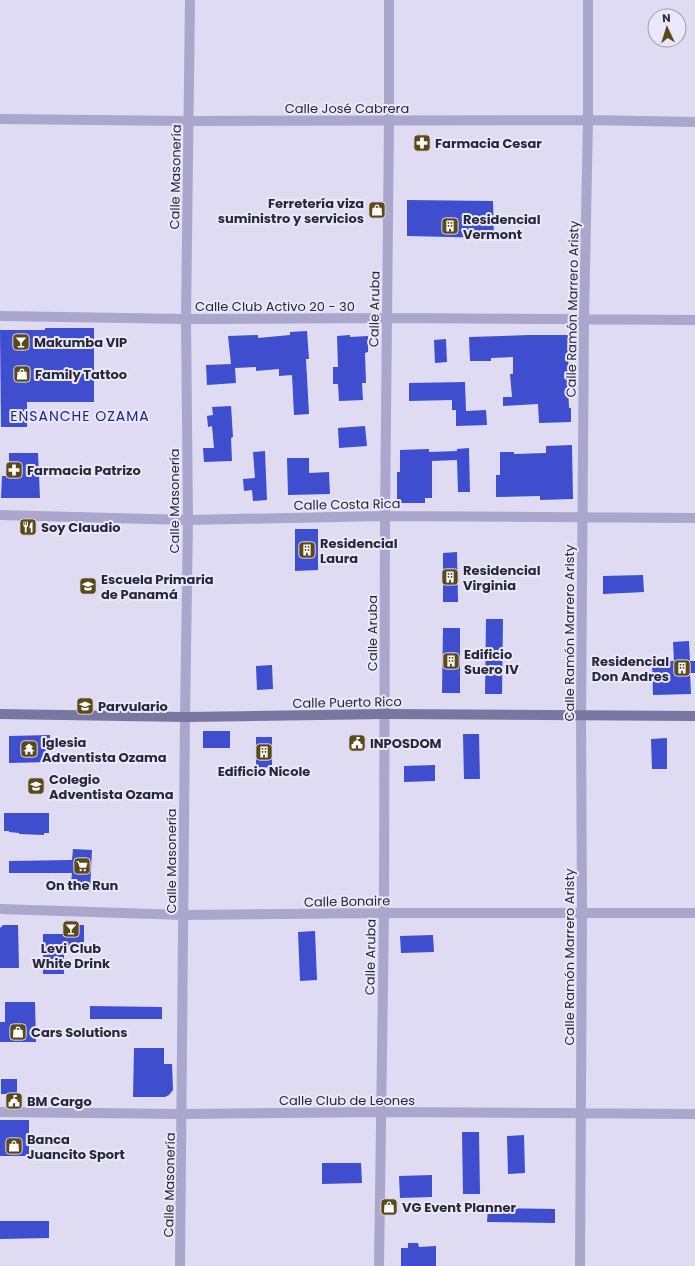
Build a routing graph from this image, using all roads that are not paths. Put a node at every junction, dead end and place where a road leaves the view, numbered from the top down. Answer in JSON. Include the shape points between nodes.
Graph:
{"nodes":[{"id":1,"x":190,"y":0,"type":"edge"},
{"id":2,"x":389,"y":0,"type":"edge"},
{"id":3,"x":588,"y":0,"type":"edge"},
{"id":4,"x":0,"y":119,"type":"edge"},
{"id":5,"x":588,"y":120,"type":"junction"},
{"id":6,"x":188,"y":121,"type":"junction"},
{"id":7,"x":389,"y":121,"type":"junction"},
{"id":8,"x":695,"y":122,"type":"edge"},
{"id":9,"x":0,"y":316,"type":"edge"},
{"id":10,"x":387,"y":318,"type":"junction"},
{"id":11,"x":584,"y":319,"type":"junction"},
{"id":12,"x":186,"y":320,"type":"junction"},
{"id":13,"x":695,"y":320,"type":"edge"},
{"id":14,"x":0,"y":515,"type":"edge"},
{"id":15,"x":385,"y":516,"type":"junction"},
{"id":16,"x":583,"y":518,"type":"junction"},
{"id":17,"x":695,"y":518,"type":"edge"},
{"id":18,"x":188,"y":520,"type":"junction"},
{"id":19,"x":0,"y":714,"type":"edge"},
{"id":20,"x":384,"y":714,"type":"junction"},
{"id":21,"x":581,"y":716,"type":"junction"},
{"id":22,"x":695,"y":716,"type":"edge"},
{"id":23,"x":185,"y":717,"type":"junction"},
{"id":24,"x":0,"y":909,"type":"edge"},
{"id":25,"x":384,"y":913,"type":"junction"},
{"id":26,"x":582,"y":913,"type":"junction"},
{"id":27,"x":695,"y":913,"type":"edge"},
{"id":28,"x":184,"y":915,"type":"junction"},
{"id":29,"x":0,"y":1112,"type":"edge"},
{"id":30,"x":381,"y":1112,"type":"junction"},
{"id":31,"x":581,"y":1113,"type":"junction"},
{"id":32,"x":182,"y":1114,"type":"junction"},
{"id":33,"x":695,"y":1114,"type":"edge"},
{"id":34,"x":180,"y":1266,"type":"edge"},
{"id":35,"x":379,"y":1266,"type":"edge"},
{"id":36,"x":580,"y":1266,"type":"edge"}],
"edges":[{"from":1,"to":6,"type":"street","name":"Calle Masonería"},
{"from":2,"to":7,"type":"street","name":"Calle Aruba"},
{"from":3,"to":5,"type":"street","name":"Calle Ramón Marrero Aristy"},
{"from":4,"to":6,"type":"street","name":"Calle José Cabrera"},
{"from":5,"to":7,"type":"street","name":"Calle José Cabrera"},
{"from":5,"to":8,"type":"street","name":"Calle José Cabrera"},
{"from":5,"to":11,"type":"street","name":"Calle Ramón Marrero Aristy"},
{"from":6,"to":7,"type":"street","name":"Calle José Cabrera"},
{"from":6,"to":12,"type":"street","name":"Calle Masonería"},
{"from":7,"to":10,"type":"street","name":"Calle Aruba"},
{"from":9,"to":12,"type":"street","name":"Calle Club Activo 20 - 30"},
{"from":10,"to":11,"type":"street","name":"Calle Club Activo 20 - 30"},
{"from":10,"to":12,"type":"street","name":"Calle Club Activo 20 - 30"},
{"from":10,"to":15,"type":"street","name":"Calle Aruba"},
{"from":11,"to":13,"type":"street","name":"Calle Club Activo 20 - 30"},
{"from":11,"to":16,"type":"street","name":"Calle Ramón Marrero Aristy"},
{"from":12,"to":18,"type":"street","name":"Calle Masonería"},
{"from":14,"to":18,"type":"street","name":"Calle Costa Rica"},
{"from":15,"to":16,"type":"street","name":"Calle Costa Rica"},
{"from":15,"to":18,"type":"street","name":"Calle Costa Rica"},
{"from":15,"to":20,"type":"street","name":"Calle Aruba"},
{"from":16,"to":17,"type":"street","name":"Calle Costa Rica"},
{"from":16,"to":21,"type":"street","name":"Calle Ramón Marrero Aristy"},
{"from":18,"to":23,"type":"street","name":"Calle Masonería"},
{"from":19,"to":23,"type":"street","name":"Calle Puerto Rico"},
{"from":20,"to":21,"type":"street","name":"Calle Puerto Rico"},
{"from":20,"to":23,"type":"street","name":"Calle Puerto Rico"},
{"from":20,"to":25,"type":"street","name":"Calle Aruba"},
{"from":21,"to":22,"type":"street","name":"Calle Puerto Rico"},
{"from":21,"to":26,"type":"street","name":"Calle Ramón Marrero Aristy"},
{"from":23,"to":28,"type":"street","name":"Calle Masonería"},
{"from":24,"to":28,"type":"street","name":"Calle Bonaire"},
{"from":25,"to":26,"type":"street","name":"Calle Bonaire"},
{"from":25,"to":28,"type":"street","name":"Calle Bonaire"},
{"from":25,"to":30,"type":"street","name":"Calle Aruba"},
{"from":26,"to":27,"type":"street","name":"Calle Bonaire"},
{"from":26,"to":31,"type":"street","name":"Calle Ramón Marrero Aristy"},
{"from":28,"to":32,"type":"street","name":"Calle Masonería"},
{"from":29,"to":32,"type":"street","name":"Calle Club de Leones"},
{"from":30,"to":31,"type":"street","name":"Calle Club de Leones"},
{"from":30,"to":32,"type":"street","name":"Calle Club de Leones"},
{"from":30,"to":35,"type":"street","name":"Calle Aruba"},
{"from":31,"to":33,"type":"street","name":"Calle Club de Leones"},
{"from":31,"to":36,"type":"street","name":"Calle Ramón Marrero Aristy"},
{"from":32,"to":34,"type":"street","name":"Calle Masonería"}]}
